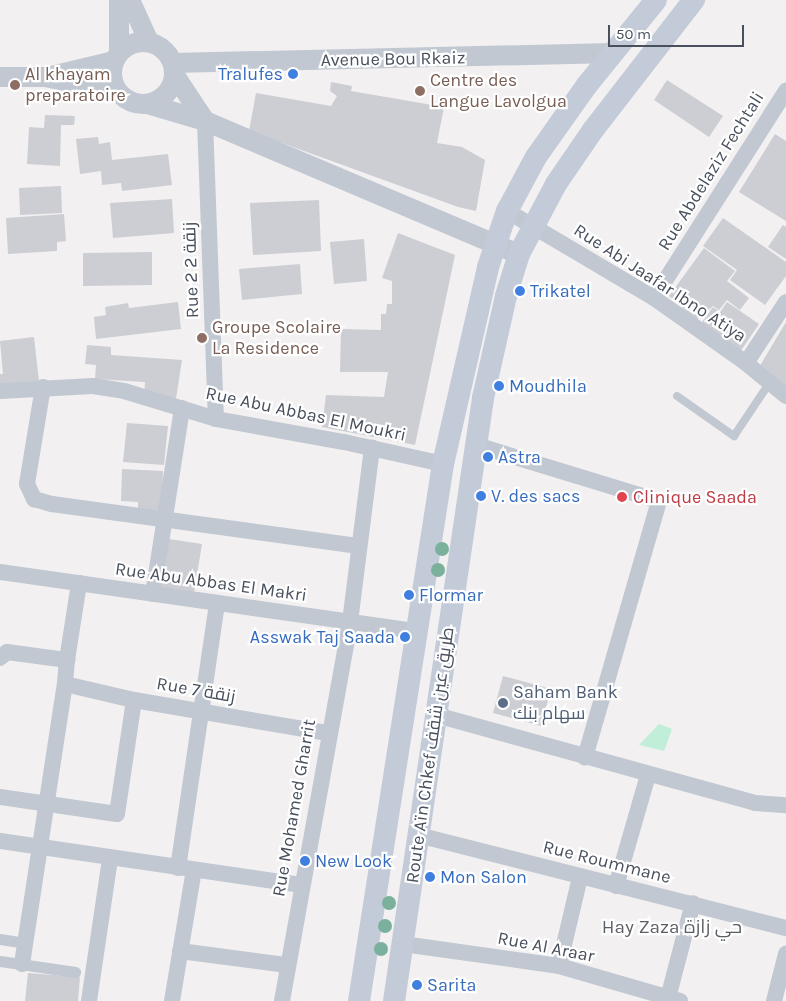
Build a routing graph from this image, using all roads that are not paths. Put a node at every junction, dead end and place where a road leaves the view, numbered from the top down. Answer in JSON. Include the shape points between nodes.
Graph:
{"nodes":[{"id":1,"x":119,"y":0,"type":"edge"},
{"id":2,"x":130,"y":0,"type":"edge"},
{"id":3,"x":656,"y":0,"type":"edge"},
{"id":4,"x":694,"y":0,"type":"edge"},
{"id":5,"x":149,"y":42,"type":"junction"},
{"id":6,"x":613,"y":52,"type":"junction"},
{"id":7,"x":117,"y":57,"type":"junction"},
{"id":8,"x":174,"y":69,"type":"junction"},
{"id":9,"x":44,"y":77,"type":"junction"},
{"id":10,"x":0,"y":78,"type":"edge"},
{"id":11,"x":786,"y":91,"type":"edge"},
{"id":12,"x":118,"y":92,"type":"junction"},
{"id":13,"x":147,"y":104,"type":"junction"},
{"id":14,"x":781,"y":109,"type":"edge"},
{"id":15,"x":205,"y":120,"type":"junction"},
{"id":16,"x":507,"y":211,"type":"junction"},
{"id":17,"x":533,"y":224,"type":"junction"},
{"id":18,"x":494,"y":245,"type":"junction"},
{"id":19,"x":519,"y":254,"type":"junction"},
{"id":20,"x":654,"y":298,"type":"junction"},
{"id":21,"x":786,"y":302,"type":"edge"},
{"id":22,"x":746,"y":363,"type":"junction"},
{"id":23,"x":770,"y":382,"type":"junction"},
{"id":24,"x":43,"y":387,"type":"junction"},
{"id":25,"x":0,"y":391,"type":"edge"},
{"id":26,"x":678,"y":396,"type":"dead end"},
{"id":27,"x":786,"y":396,"type":"edge"},
{"id":28,"x":182,"y":408,"type":"junction"},
{"id":29,"x":216,"y":419,"type":"junction"},
{"id":30,"x":476,"y":445,"type":"junction"},
{"id":31,"x":372,"y":447,"type":"junction"},
{"id":32,"x":443,"y":464,"type":"junction"},
{"id":33,"x":164,"y":518,"type":"junction"},
{"id":34,"x":360,"y":546,"type":"junction"},
{"id":35,"x":0,"y":572,"type":"edge"},
{"id":36,"x":79,"y":583,"type":"junction"},
{"id":37,"x":154,"y":594,"type":"junction"},
{"id":38,"x":216,"y":604,"type":"junction"},
{"id":39,"x":350,"y":622,"type":"junction"},
{"id":40,"x":416,"y":631,"type":"junction"},
{"id":41,"x":0,"y":658,"type":"edge"},
{"id":42,"x":67,"y":660,"type":"junction"},
{"id":43,"x":64,"y":688,"type":"junction"},
{"id":44,"x":134,"y":700,"type":"junction"},
{"id":45,"x":200,"y":711,"type":"junction"},
{"id":46,"x":436,"y":715,"type":"junction"},
{"id":47,"x":328,"y":733,"type":"junction"},
{"id":48,"x":585,"y":758,"type":"junction"},
{"id":49,"x":648,"y":775,"type":"junction"},
{"id":50,"x":0,"y":797,"type":"edge"},
{"id":51,"x":46,"y":805,"type":"junction"},
{"id":52,"x":786,"y":805,"type":"edge"},
{"id":53,"x":418,"y":835,"type":"junction"},
{"id":54,"x":0,"y":841,"type":"edge"},
{"id":55,"x":39,"y":848,"type":"junction"},
{"id":56,"x":110,"y":858,"type":"junction"},
{"id":57,"x":186,"y":869,"type":"junction"},
{"id":58,"x":580,"y":877,"type":"junction"},
{"id":59,"x":300,"y":885,"type":"junction"},
{"id":60,"x":616,"y":886,"type":"junction"},
{"id":61,"x":693,"y":904,"type":"junction"},
{"id":62,"x":786,"y":928,"type":"edge"},
{"id":63,"x":0,"y":939,"type":"edge"},
{"id":64,"x":25,"y":943,"type":"junction"},
{"id":65,"x":403,"y":944,"type":"junction"},
{"id":66,"x":180,"y":951,"type":"junction"},
{"id":67,"x":786,"y":954,"type":"edge"},
{"id":68,"x":0,"y":961,"type":"edge"},
{"id":69,"x":22,"y":964,"type":"junction"},
{"id":70,"x":287,"y":965,"type":"junction"},
{"id":71,"x":559,"y":966,"type":"junction"},
{"id":72,"x":75,"y":972,"type":"dead end"},
{"id":73,"x":674,"y":999,"type":"edge"},
{"id":74,"x":89,"y":1001,"type":"edge"},
{"id":75,"x":172,"y":1001,"type":"edge"},
{"id":76,"x":282,"y":1001,"type":"edge"},
{"id":77,"x":359,"y":1001,"type":"edge"},
{"id":78,"x":394,"y":1001,"type":"edge"},
{"id":79,"x":774,"y":1001,"type":"edge"}],
"edges":[{"from":1,"to":7,"type":"street"},
{"from":2,"to":5,"type":"street"},
{"from":3,"to":6,"type":"main road","name":"Route Aïn Chkef طريق عين شقف"},
{"from":4,"to":17,"type":"main road","name":"Route Aïn Chkef طريق عين شقف","via":[[593,130]]},
{"from":5,"to":7,"type":"street","via":[[138,42]]},
{"from":5,"to":8,"type":"street","via":[[168,53]]},
{"from":6,"to":8,"type":"street","name":"Avenue Bou Rkaiz"},
{"from":6,"to":16,"type":"main road","name":"Route Aïn Chkef طريق عين شقف","via":[[536,157]]},
{"from":7,"to":9,"type":"street"},
{"from":7,"to":12,"type":"street","via":[[111,72]]},
{"from":8,"to":13,"type":"street","via":[[166,94]]},
{"from":8,"to":15,"type":"street"},
{"from":9,"to":10,"type":"street"},
{"from":9,"to":12,"type":"street"},
{"from":11,"to":14,"type":"street","name":"Rue Abdelaziz Fechtali"},
{"from":12,"to":13,"type":"street","via":[[136,104]]},
{"from":13,"to":15,"type":"street"},
{"from":14,"to":20,"type":"street","name":"Rue Abdelaziz Fechtali"},
{"from":15,"to":18,"type":"street"},
{"from":15,"to":29,"type":"street","name":"Rue 2 زنقة 2"},
{"from":16,"to":17,"type":"street","name":"Rue Abi Jaafar Ibno Atiya"},
{"from":16,"to":18,"type":"main road","name":"Route Aïn Chkef طريق عين شقف"},
{"from":17,"to":19,"type":"main road","name":"Route Aïn Chkef طريق عين شقف"},
{"from":17,"to":20,"type":"street","name":"Rue Abi Jaafar Ibno Atiya"},
{"from":18,"to":19,"type":"street"},
{"from":18,"to":32,"type":"main road","name":"Route Aïn Chkef طريق عين شقف","via":[[464,362]]},
{"from":19,"to":30,"type":"main road","name":"Route Aïn Chkef طريق عين شقف","via":[[493,341]]},
{"from":20,"to":22,"type":"street","name":"Rue Abi Jaafar Ibno Atiya"},
{"from":21,"to":22,"type":"street"},
{"from":22,"to":23,"type":"street","name":"Rue Abi Jaafar Ibno Atiya"},
{"from":23,"to":26,"type":"lane","via":[[734,436]]},
{"from":23,"to":27,"type":"street","name":"Rue Abi Jaafar Ibno Atiya"},
{"from":24,"to":25,"type":"street","name":"Rue Abu Abbas El Moukri"},
{"from":24,"to":28,"type":"street","name":"Rue Abu Abbas El Moukri","via":[[93,386],[124,391]]},
{"from":24,"to":33,"type":"street","via":[[29,493],[39,501]]},
{"from":28,"to":29,"type":"street","name":"Rue Abu Abbas El Moukri"},
{"from":28,"to":33,"type":"street"},
{"from":29,"to":31,"type":"street","name":"Rue Abu Abbas El Moukri"},
{"from":30,"to":46,"type":"main road","name":"Route Aïn Chkef طريق عين شقف"},
{"from":30,"to":48,"type":"street","via":[[659,501]]},
{"from":31,"to":32,"type":"street","name":"Rue Abu Abbas El Moukri"},
{"from":31,"to":34,"type":"street","name":"Rue Mohamed Gharrit"},
{"from":32,"to":40,"type":"main road","name":"Route Aïn Chkef طريق عين شقف"},
{"from":33,"to":34,"type":"street"},
{"from":33,"to":37,"type":"street"},
{"from":34,"to":39,"type":"street","name":"Rue Mohamed Gharrit"},
{"from":35,"to":36,"type":"street","name":"Rue Abu Abbas El Makri"},
{"from":36,"to":37,"type":"street","name":"Rue Abu Abbas El Makri"},
{"from":36,"to":42,"type":"street"},
{"from":37,"to":38,"type":"street","name":"Rue Abu Abbas El Makri"},
{"from":38,"to":39,"type":"street","name":"Rue Abu Abbas El Makri"},
{"from":38,"to":45,"type":"street"},
{"from":39,"to":40,"type":"street","name":"Rue Abu Abbas El Makri"},
{"from":39,"to":47,"type":"street","name":"Rue Mohamed Gharrit"},
{"from":40,"to":77,"type":"main road","name":"Route Aïn Chkef طريق عين شقف"},
{"from":41,"to":42,"type":"street","via":[[7,652]]},
{"from":42,"to":43,"type":"street"},
{"from":43,"to":44,"type":"street","name":"Rue 7 زنقة"},
{"from":43,"to":51,"type":"street"},
{"from":44,"to":45,"type":"street","name":"Rue 7 زنقة"},
{"from":44,"to":51,"type":"street","via":[[117,814]]},
{"from":45,"to":47,"type":"street","name":"Rue 7 زنقة"},
{"from":45,"to":57,"type":"street"},
{"from":46,"to":48,"type":"street"},
{"from":46,"to":53,"type":"main road","name":"Route Aïn Chkef طريق عين شقف"},
{"from":47,"to":59,"type":"street","name":"Rue Mohamed Gharrit"},
{"from":48,"to":49,"type":"street"},
{"from":49,"to":52,"type":"street","via":[[755,803]]},
{"from":49,"to":60,"type":"street"},
{"from":50,"to":51,"type":"street"},
{"from":51,"to":55,"type":"street"},
{"from":53,"to":58,"type":"street","name":"Rue Roummane"},
{"from":53,"to":65,"type":"main road","name":"Route Aïn Chkef طريق عين شقف"},
{"from":54,"to":55,"type":"street"},
{"from":55,"to":56,"type":"street"},
{"from":55,"to":64,"type":"street"},
{"from":56,"to":57,"type":"street"},
{"from":56,"to":74,"type":"street"},
{"from":57,"to":59,"type":"street"},
{"from":57,"to":66,"type":"street"},
{"from":58,"to":60,"type":"street","name":"Rue Roummane"},
{"from":58,"to":71,"type":"street"},
{"from":59,"to":70,"type":"street","name":"Rue Mohamed Gharrit"},
{"from":60,"to":61,"type":"street","name":"Rue Roummane"},
{"from":61,"to":62,"type":"street","name":"Rue Roummane"},
{"from":61,"to":73,"type":"street"},
{"from":63,"to":64,"type":"street"},
{"from":64,"to":69,"type":"street"},
{"from":65,"to":71,"type":"street","name":"Rue Al Araar"},
{"from":65,"to":78,"type":"main road","name":"Route Aïn Chkef طريق عين شقف"},
{"from":66,"to":70,"type":"street"},
{"from":66,"to":75,"type":"street"},
{"from":67,"to":79,"type":"street"},
{"from":68,"to":69,"type":"street"},
{"from":69,"to":72,"type":"street"},
{"from":70,"to":76,"type":"street","name":"Rue Mohamed Gharrit"},
{"from":71,"to":73,"type":"street","name":"Rue Al Araar"}]}
